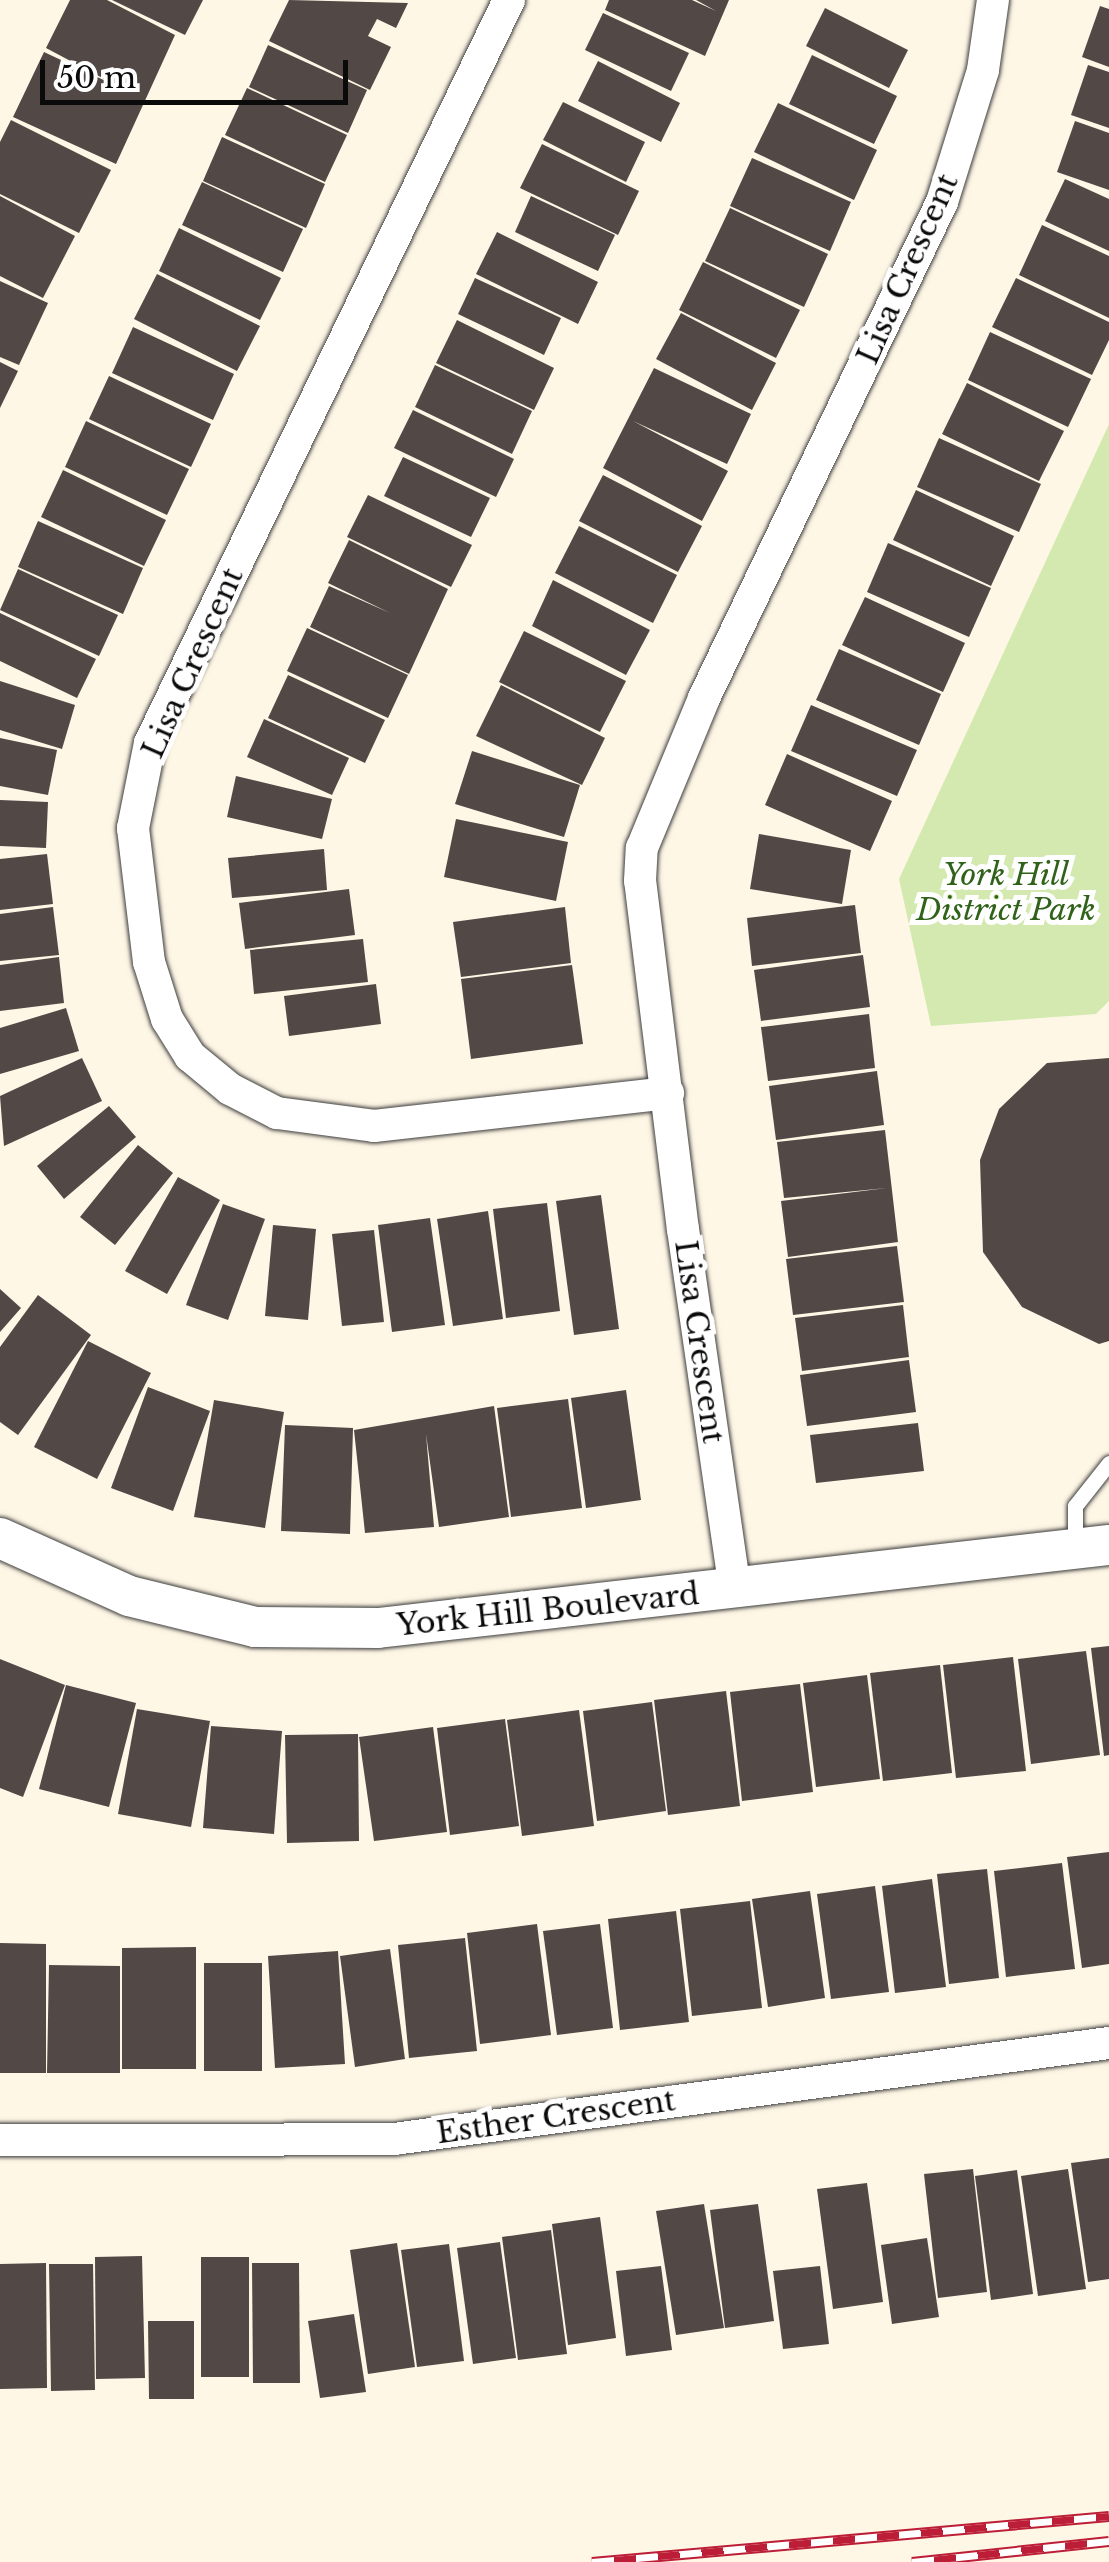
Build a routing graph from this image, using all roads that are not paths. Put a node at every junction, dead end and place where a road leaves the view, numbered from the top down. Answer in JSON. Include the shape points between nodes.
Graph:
{"nodes":[{"id":1,"x":509,"y":0,"type":"edge"},
{"id":2,"x":993,"y":0,"type":"edge"},
{"id":3,"x":668,"y":1092,"type":"junction"},
{"id":4,"x":1109,"y":1463,"type":"edge"},
{"id":5,"x":0,"y":1538,"type":"edge"},
{"id":6,"x":1092,"y":1547,"type":"edge"},
{"id":7,"x":735,"y":1590,"type":"junction"},
{"id":8,"x":1109,"y":2043,"type":"edge"},
{"id":9,"x":0,"y":2140,"type":"edge"}],
"edges":[{"from":1,"to":3,"type":"street","name":"Lisa Crescent","via":[[150,743],[133,828],[149,962],[167,1019],[190,1056],[230,1089],[277,1113],[374,1126]]},
{"from":2,"to":3,"type":"street","name":"Lisa Crescent","via":[[983,70],[942,202],[704,698],[642,848],[640,881]]},
{"from":3,"to":7,"type":"street","name":"Lisa Crescent"},
{"from":4,"to":6,"type":"lane","via":[[1075,1506]]},
{"from":5,"to":7,"type":"street","name":"York Hill Boulevard","via":[[129,1596],[255,1627],[378,1628]]},
{"from":6,"to":7,"type":"street","name":"York Hill Boulevard"},
{"from":8,"to":9,"type":"street","name":"Esther Crescent","via":[[394,2138]]}]}
